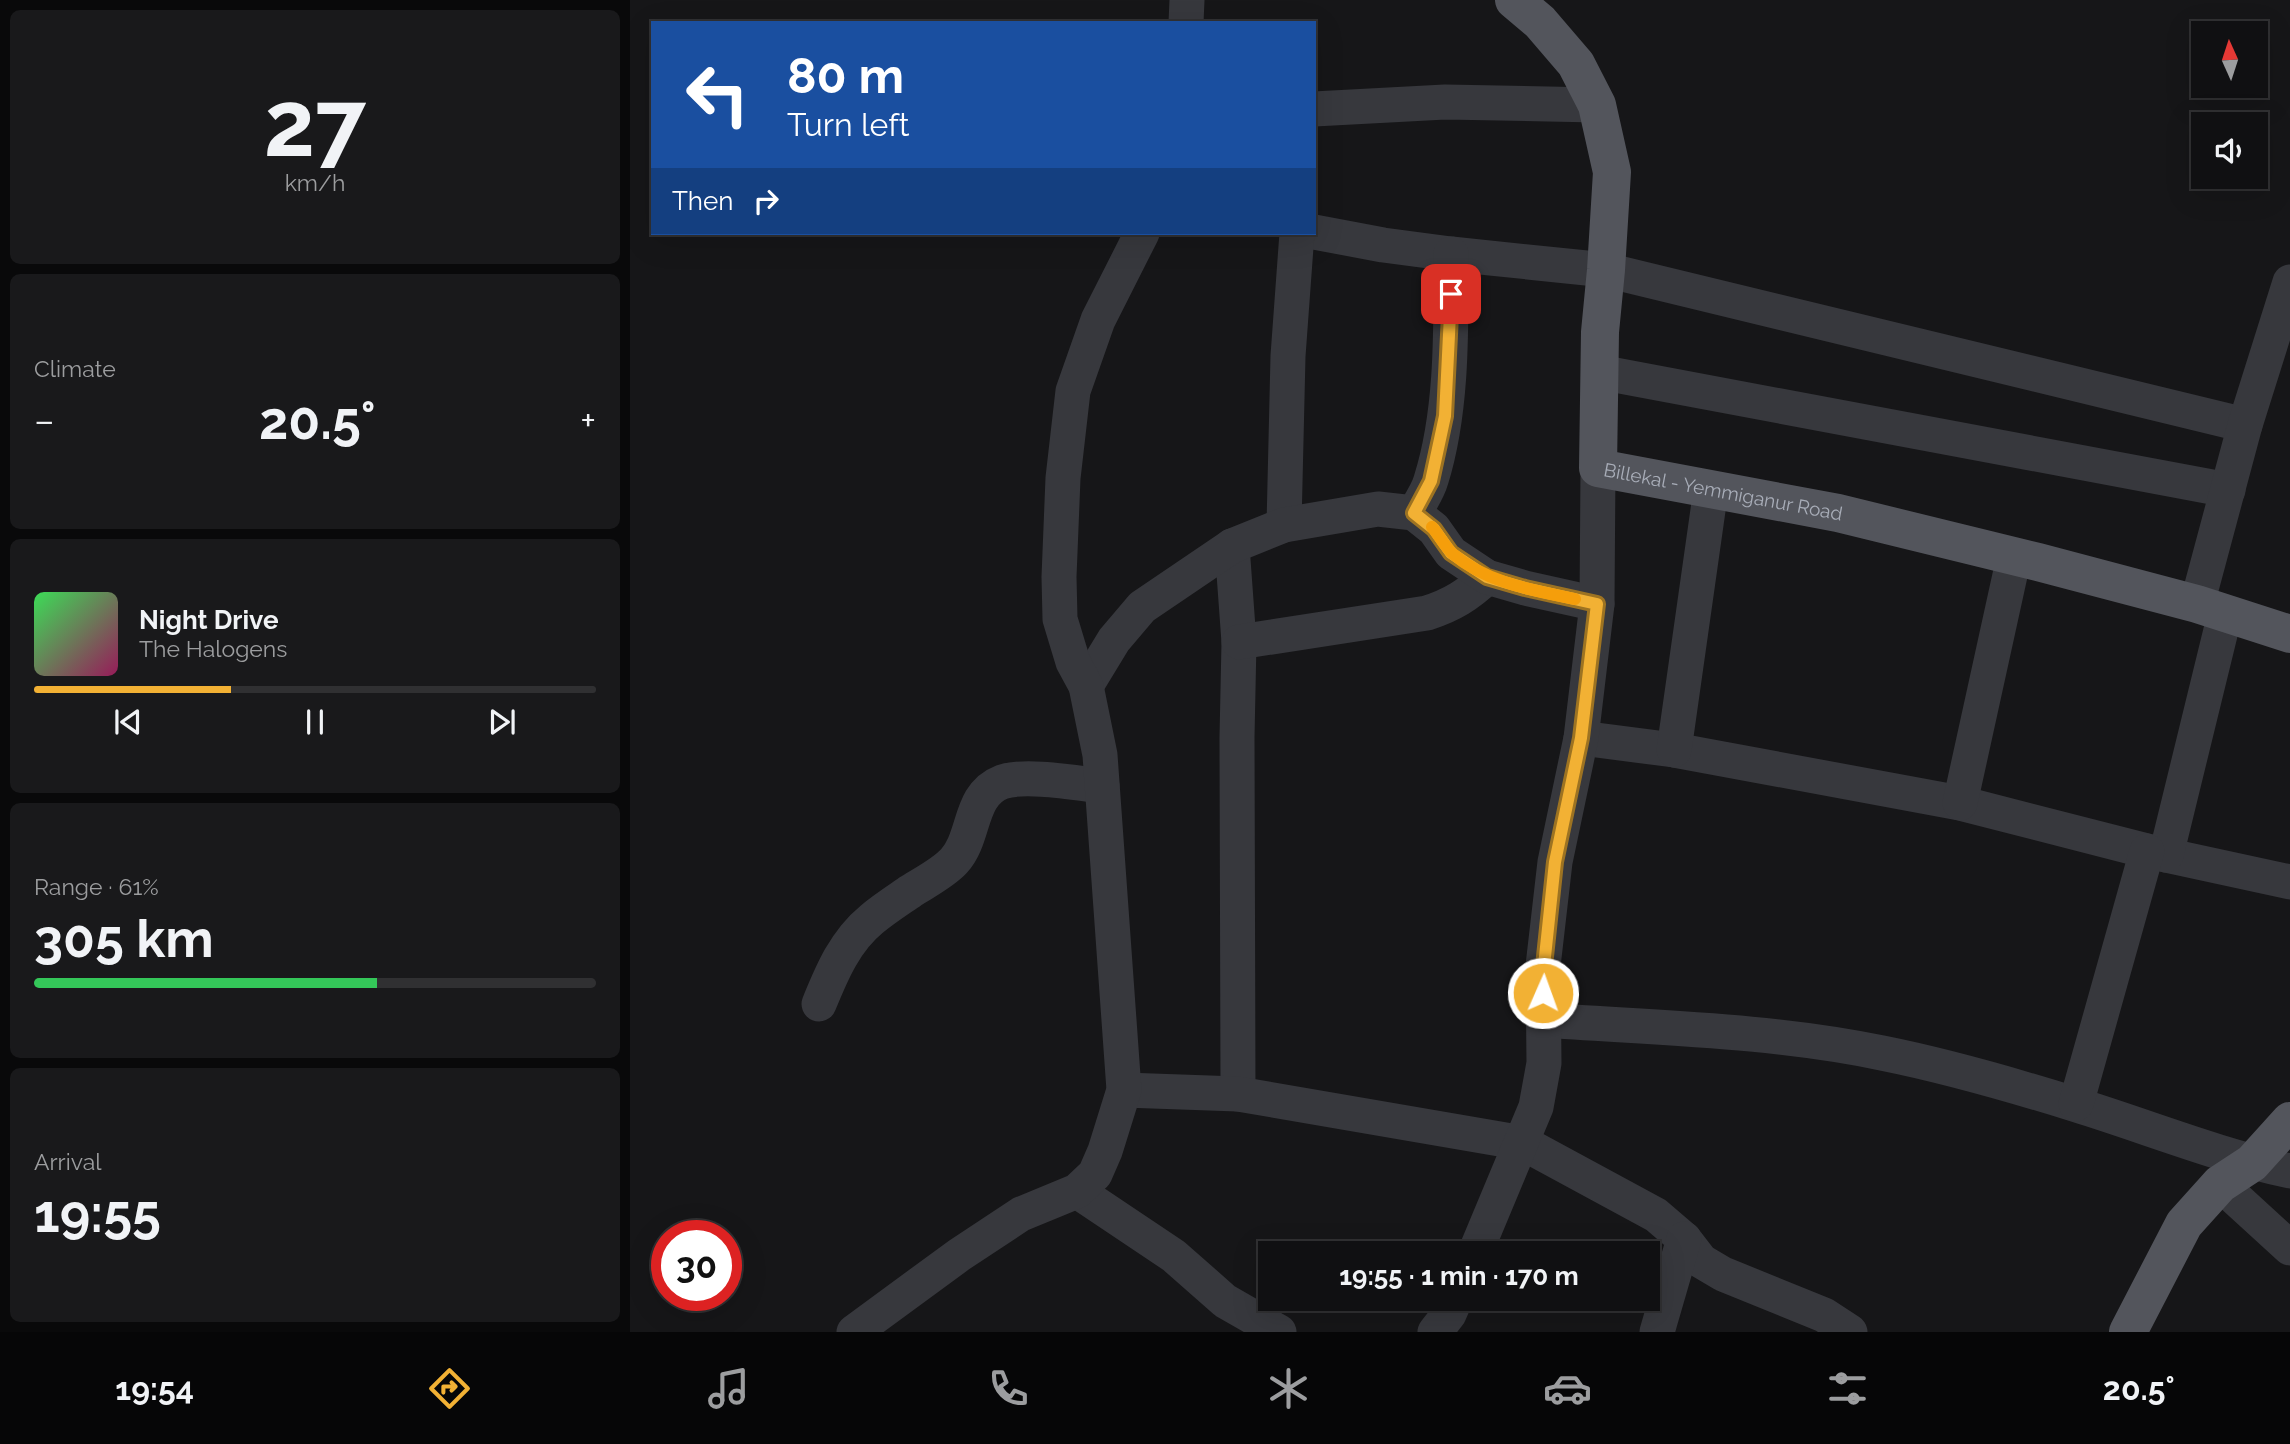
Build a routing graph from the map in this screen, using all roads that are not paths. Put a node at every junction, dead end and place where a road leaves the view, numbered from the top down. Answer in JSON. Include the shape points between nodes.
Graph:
{"nodes":[{"id":1,"x":1187,"y":0,"type":"edge"},
{"id":2,"x":1514,"y":0,"type":"edge"},
{"id":3,"x":1186,"y":21,"type":"edge"},
{"id":4,"x":1597,"y":106,"type":"junction"},
{"id":5,"x":1316,"y":109,"type":"edge"},
{"id":6,"x":1316,"y":232,"type":"edge"},
{"id":7,"x":1141,"y":235,"type":"edge"},
{"id":8,"x":1297,"y":235,"type":"edge"},
{"id":9,"x":1451,"y":254,"type":"junction"},
{"id":10,"x":1606,"y":270,"type":"junction"},
{"id":11,"x":2290,"y":282,"type":"edge"},
{"id":12,"x":1599,"y":372,"type":"junction"},
{"id":13,"x":2245,"y":425,"type":"junction"},
{"id":14,"x":1598,"y":468,"type":"junction"},
{"id":15,"x":1710,"y":489,"type":"junction"},
{"id":16,"x":2228,"y":490,"type":"junction"},
{"id":17,"x":1414,"y":513,"type":"junction"},
{"id":18,"x":1284,"y":525,"type":"junction"},
{"id":19,"x":1232,"y":546,"type":"junction"},
{"id":20,"x":2014,"y":558,"type":"junction"},
{"id":21,"x":1487,"y":577,"type":"junction"},
{"id":22,"x":1597,"y":604,"type":"junction"},
{"id":23,"x":2211,"y":609,"type":"junction"},
{"id":24,"x":2290,"y":634,"type":"edge"},
{"id":25,"x":1239,"y":642,"type":"junction"},
{"id":26,"x":1086,"y":686,"type":"junction"},
{"id":27,"x":1581,"y":738,"type":"junction"},
{"id":28,"x":1674,"y":750,"type":"junction"},
{"id":29,"x":1102,"y":786,"type":"junction"},
{"id":30,"x":1959,"y":803,"type":"junction"},
{"id":31,"x":2157,"y":853,"type":"junction"},
{"id":32,"x":2290,"y":882,"type":"edge"},
{"id":33,"x":819,"y":1003,"type":"dead end"},
{"id":34,"x":1543,"y":1020,"type":"junction"},
{"id":35,"x":1124,"y":1090,"type":"junction"},
{"id":36,"x":1238,"y":1094,"type":"junction"},
{"id":37,"x":2076,"y":1104,"type":"junction"},
{"id":38,"x":2290,"y":1121,"type":"edge"},
{"id":39,"x":1522,"y":1143,"type":"junction"},
{"id":40,"x":2252,"y":1163,"type":"junction"},
{"id":41,"x":2290,"y":1171,"type":"edge"},
{"id":42,"x":2220,"y":1184,"type":"junction"},
{"id":43,"x":1077,"y":1191,"type":"junction"},
{"id":44,"x":1684,"y":1239,"type":"junction"},
{"id":45,"x":1480,"y":1241,"type":"edge"},
{"id":46,"x":2290,"y":1248,"type":"edge"},
{"id":47,"x":1450,"y":1311,"type":"edge"},
{"id":48,"x":1269,"y":1330,"type":"edge"},
{"id":49,"x":854,"y":1332,"type":"edge"},
{"id":50,"x":1435,"y":1332,"type":"edge"},
{"id":51,"x":1657,"y":1332,"type":"edge"},
{"id":52,"x":1850,"y":1332,"type":"edge"},
{"id":53,"x":2128,"y":1332,"type":"edge"}],
"edges":[{"from":1,"to":3,"type":"street"},
{"from":2,"to":4,"type":"main road","name":"Billekal - Yemmiganur Road","via":[[1576,64]]},
{"from":4,"to":5,"type":"street","via":[[1445,102]]},
{"from":4,"to":10,"type":"main road","name":"Billekal - Yemmiganur Road","via":[[1612,172]]},
{"from":6,"to":9,"type":"street"},
{"from":7,"to":26,"type":"street","via":[[1098,320],[1073,391],[1063,478],[1060,619]]},
{"from":8,"to":18,"type":"street"},
{"from":9,"to":10,"type":"street"},
{"from":9,"to":17,"type":"street","via":[[1445,416],[1431,481]]},
{"from":10,"to":12,"type":"main road","name":"Billekal - Yemmiganur Road"},
{"from":10,"to":13,"type":"street"},
{"from":11,"to":13,"type":"street"},
{"from":12,"to":14,"type":"main road","name":"Billekal - Yemmiganur Road"},
{"from":12,"to":16,"type":"street"},
{"from":13,"to":16,"type":"street"},
{"from":14,"to":15,"type":"main road","name":"Billekal - Yemmiganur Road"},
{"from":14,"to":22,"type":"street"},
{"from":15,"to":20,"type":"main road","name":"Billekal - Yemmiganur Road","via":[[1838,513]]},
{"from":15,"to":28,"type":"street"},
{"from":16,"to":23,"type":"street"},
{"from":17,"to":18,"type":"street","via":[[1378,509]]},
{"from":17,"to":21,"type":"street","via":[[1434,529],[1451,553]]},
{"from":18,"to":19,"type":"street"},
{"from":19,"to":25,"type":"street"},
{"from":19,"to":26,"type":"street","via":[[1142,607],[1114,640]]},
{"from":20,"to":23,"type":"main road","name":"Billekal - Yemmiganur Road"},
{"from":20,"to":30,"type":"street"},
{"from":21,"to":22,"type":"street"},
{"from":21,"to":25,"type":"street","via":[[1453,604],[1427,613]]},
{"from":22,"to":27,"type":"street"},
{"from":23,"to":24,"type":"main road","name":"Billekal - Yemmiganur Road"},
{"from":23,"to":31,"type":"street"},
{"from":25,"to":36,"type":"street"},
{"from":26,"to":29,"type":"street"},
{"from":27,"to":28,"type":"street"},
{"from":27,"to":34,"type":"street","via":[[1555,862]]},
{"from":28,"to":30,"type":"street"},
{"from":29,"to":33,"type":"street","via":[[1017,778],[985,792],[967,842],[954,862],[871,919],[848,944]]},
{"from":29,"to":35,"type":"street"},
{"from":30,"to":31,"type":"street"},
{"from":31,"to":32,"type":"street"},
{"from":31,"to":37,"type":"street"},
{"from":34,"to":37,"type":"street","via":[[1773,1035],[1868,1050]]},
{"from":34,"to":39,"type":"street","via":[[1544,1063],[1536,1107]]},
{"from":35,"to":36,"type":"street"},
{"from":35,"to":43,"type":"street","via":[[1095,1174]]},
{"from":36,"to":39,"type":"street"},
{"from":37,"to":40,"type":"street"},
{"from":38,"to":40,"type":"main road"},
{"from":39,"to":44,"type":"street","via":[[1656,1215]]},
{"from":39,"to":45,"type":"street"},
{"from":40,"to":41,"type":"street"},
{"from":40,"to":42,"type":"main road"},
{"from":42,"to":46,"type":"street"},
{"from":42,"to":53,"type":"main road","via":[[2184,1224]]},
{"from":43,"to":48,"type":"street","via":[[1174,1256],[1225,1301]]},
{"from":43,"to":49,"type":"street","via":[[1021,1214]]},
{"from":44,"to":51,"type":"street"},
{"from":44,"to":52,"type":"street","via":[[1701,1261],[1723,1275],[1824,1315]]},
{"from":47,"to":50,"type":"street"}]}
